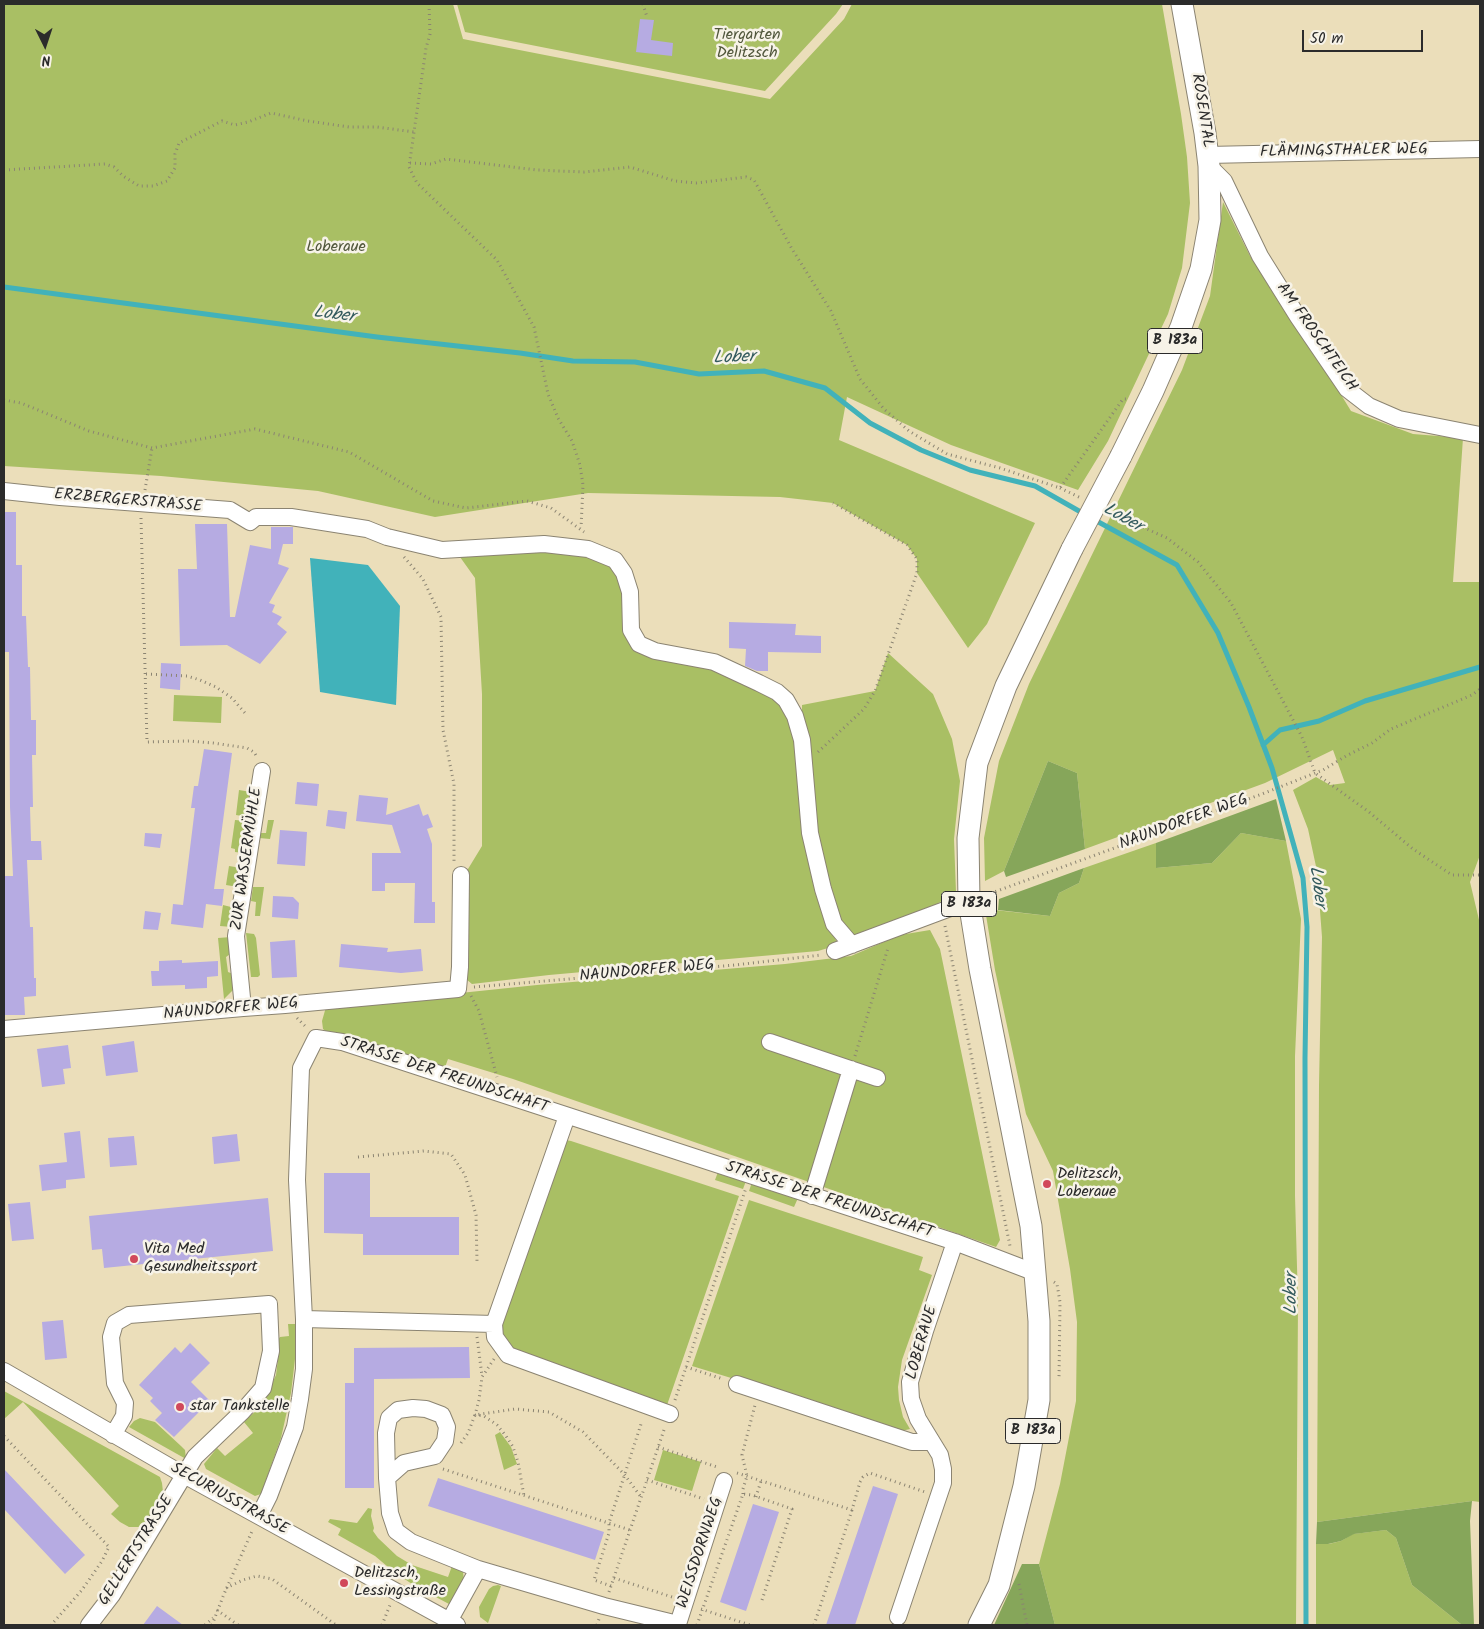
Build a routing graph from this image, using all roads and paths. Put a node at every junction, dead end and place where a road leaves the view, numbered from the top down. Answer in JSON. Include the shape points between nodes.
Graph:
{"nodes":[{"id":1,"x":429,"y":4,"type":"edge"},
{"id":2,"x":643,"y":4,"type":"edge"},
{"id":3,"x":1182,"y":4,"type":"edge"},
{"id":4,"x":646,"y":17,"type":"dead end"},
{"id":5,"x":414,"y":132,"type":"junction"},
{"id":6,"x":1480,"y":149,"type":"edge"},
{"id":7,"x":1208,"y":160,"type":"junction"},
{"id":8,"x":410,"y":163,"type":"junction"},
{"id":9,"x":4,"y":170,"type":"edge"},
{"id":10,"x":1135,"y":398,"type":"dead end"},
{"id":11,"x":4,"y":400,"type":"edge"},
{"id":12,"x":1480,"y":435,"type":"edge"},
{"id":13,"x":152,"y":448,"type":"junction"},
{"id":14,"x":1060,"y":488,"type":"junction"},
{"id":15,"x":4,"y":491,"type":"edge"},
{"id":16,"x":1084,"y":500,"type":"dead end"},
{"id":17,"x":833,"y":503,"type":"dead end"},
{"id":18,"x":143,"y":504,"type":"junction"},
{"id":19,"x":1108,"y":512,"type":"dead end"},
{"id":20,"x":581,"y":529,"type":"junction"},
{"id":21,"x":588,"y":535,"type":"dead end"},
{"id":22,"x":387,"y":537,"type":"junction"},
{"id":23,"x":146,"y":674,"type":"junction"},
{"id":24,"x":1480,"y":689,"type":"edge"},
{"id":25,"x":245,"y":713,"type":"dead end"},
{"id":26,"x":804,"y":770,"type":"junction"},
{"id":27,"x":262,"y":771,"type":"joint"},
{"id":28,"x":1315,"y":773,"type":"junction"},
{"id":29,"x":461,"y":875,"type":"joint"},
{"id":30,"x":1480,"y":875,"type":"edge"},
{"id":31,"x":969,"y":901,"type":"junction"},
{"id":32,"x":942,"y":911,"type":"junction"},
{"id":33,"x":894,"y":928,"type":"junction"},
{"id":34,"x":852,"y":945,"type":"junction"},
{"id":35,"x":835,"y":951,"type":"joint"},
{"id":36,"x":462,"y":988,"type":"junction"},
{"id":37,"x":285,"y":1006,"type":"junction"},
{"id":38,"x":242,"y":1008,"type":"junction"},
{"id":39,"x":4,"y":1029,"type":"edge"},
{"id":40,"x":316,"y":1038,"type":"junction"},
{"id":41,"x":770,"y":1042,"type":"dead end"},
{"id":42,"x":851,"y":1069,"type":"junction"},
{"id":43,"x":877,"y":1078,"type":"dead end"},
{"id":44,"x":502,"y":1095,"type":"junction"},
{"id":45,"x":566,"y":1116,"type":"junction"},
{"id":46,"x":358,"y":1156,"type":"dead end"},
{"id":47,"x":812,"y":1196,"type":"junction"},
{"id":48,"x":955,"y":1242,"type":"junction"},
{"id":49,"x":477,"y":1262,"type":"dead end"},
{"id":50,"x":1013,"y":1264,"type":"junction"},
{"id":51,"x":1036,"y":1273,"type":"junction"},
{"id":52,"x":304,"y":1319,"type":"junction"},
{"id":53,"x":475,"y":1323,"type":"junction"},
{"id":54,"x":494,"y":1324,"type":"junction"},
{"id":55,"x":502,"y":1349,"type":"junction"},
{"id":56,"x":686,"y":1367,"type":"dead end"},
{"id":57,"x":4,"y":1371,"type":"edge"},
{"id":58,"x":482,"y":1376,"type":"junction"},
{"id":59,"x":737,"y":1384,"type":"joint"},
{"id":60,"x":759,"y":1390,"type":"junction"},
{"id":61,"x":647,"y":1406,"type":"junction"},
{"id":62,"x":475,"y":1414,"type":"junction"},
{"id":63,"x":670,"y":1414,"type":"dead end"},
{"id":64,"x":113,"y":1435,"type":"junction"},
{"id":65,"x":4,"y":1436,"type":"edge"},
{"id":66,"x":932,"y":1442,"type":"junction"},
{"id":67,"x":459,"y":1446,"type":"dead end"},
{"id":68,"x":658,"y":1447,"type":"dead end"},
{"id":69,"x":434,"y":1456,"type":"junction"},
{"id":70,"x":724,"y":1473,"type":"junction"},
{"id":71,"x":624,"y":1474,"type":"junction"},
{"id":72,"x":184,"y":1475,"type":"junction"},
{"id":73,"x":747,"y":1476,"type":"junction"},
{"id":74,"x":387,"y":1478,"type":"junction"},
{"id":75,"x":647,"y":1480,"type":"dead end"},
{"id":76,"x":761,"y":1481,"type":"junction"},
{"id":77,"x":743,"y":1494,"type":"junction"},
{"id":78,"x":524,"y":1496,"type":"junction"},
{"id":79,"x":939,"y":1496,"type":"junction"},
{"id":80,"x":641,"y":1497,"type":"dead end"},
{"id":81,"x":756,"y":1497,"type":"junction"},
{"id":82,"x":717,"y":1503,"type":"junction"},
{"id":83,"x":852,"y":1510,"type":"junction"},
{"id":84,"x":259,"y":1516,"type":"junction"},
{"id":85,"x":609,"y":1523,"type":"junction"},
{"id":86,"x":630,"y":1530,"type":"dead end"},
{"id":87,"x":478,"y":1569,"type":"junction"},
{"id":88,"x":614,"y":1578,"type":"dead end"},
{"id":89,"x":1020,"y":1578,"type":"dead end"},
{"id":90,"x":611,"y":1586,"type":"dead end"},
{"id":91,"x":226,"y":1588,"type":"junction"},
{"id":92,"x":395,"y":1591,"type":"junction"},
{"id":93,"x":762,"y":1600,"type":"dead end"},
{"id":94,"x":685,"y":1604,"type":"junction"},
{"id":95,"x":703,"y":1609,"type":"junction"},
{"id":96,"x":217,"y":1610,"type":"junction"},
{"id":97,"x":898,"y":1617,"type":"dead end"},
{"id":98,"x":214,"y":1618,"type":"junction"},
{"id":99,"x":451,"y":1624,"type":"edge"},
{"id":100,"x":813,"y":1624,"type":"edge"},
{"id":101,"x":51,"y":1625,"type":"edge"},
{"id":102,"x":89,"y":1625,"type":"edge"},
{"id":103,"x":205,"y":1625,"type":"edge"},
{"id":104,"x":212,"y":1625,"type":"edge"},
{"id":105,"x":238,"y":1625,"type":"edge"},
{"id":106,"x":336,"y":1625,"type":"edge"},
{"id":107,"x":382,"y":1625,"type":"edge"},
{"id":108,"x":697,"y":1625,"type":"edge"},
{"id":109,"x":750,"y":1625,"type":"edge"},
{"id":110,"x":979,"y":1625,"type":"edge"},
{"id":111,"x":1027,"y":1625,"type":"edge"}],
"edges":[{"from":1,"to":5,"type":"path","via":[[430,34]]},
{"from":2,"to":4,"type":"path"},
{"from":3,"to":7,"type":"main road","name":"ROSENTAL","number":"B 183a"},
{"from":5,"to":8,"type":"path"},
{"from":5,"to":9,"type":"path","via":[[341,126],[272,113],[235,126],[222,121],[179,143],[175,168],[167,181],[153,186],[139,186],[105,164]]},
{"from":6,"to":7,"type":"street","name":"FLÄMINGSTHALER WEG"},
{"from":7,"to":12,"type":"street","name":"AM FROSCHTEICH","via":[[1224,182],[1260,256],[1348,389],[1369,406],[1399,419]]},
{"from":7,"to":31,"type":"main road","name":"ROSENTAL","number":"B 183a","bridge":true,"via":[[1210,220],[1202,269],[1181,327],[1154,391],[1006,686],[977,763],[968,838]]},
{"from":8,"to":14,"type":"path","via":[[431,164],[446,160],[584,172],[630,168],[675,181],[696,183],[746,177],[754,180],[831,311],[860,379],[884,408],[909,431],[947,454]]},
{"from":8,"to":20,"type":"path","via":[[417,183],[497,260],[534,327],[548,394],[572,441],[580,465],[583,485]]},
{"from":10,"to":14,"type":"path","via":[[1123,399]]},
{"from":11,"to":13,"type":"path","via":[[21,403],[89,431]]},
{"from":13,"to":18,"type":"path"},
{"from":13,"to":20,"type":"path","via":[[255,429],[349,452],[433,501],[466,508],[527,501],[551,508]]},
{"from":14,"to":16,"type":"path"},
{"from":15,"to":18,"type":"street","name":"ERZBERGERSTRASSE"},
{"from":17,"to":26,"type":"path","via":[[907,545],[917,559],[917,573],[875,691],[864,709]]},
{"from":18,"to":22,"type":"street","name":"ERZBERGERSTRASSE","via":[[230,510],[250,522],[256,518],[291,518],[367,529]]},
{"from":18,"to":23,"type":"path"},
{"from":19,"to":28,"type":"path","via":[[1167,538],[1198,562],[1231,603],[1300,733]]},
{"from":20,"to":21,"type":"path"},
{"from":22,"to":26,"type":"street","via":[[442,550],[544,544],[588,549],[615,560],[624,573],[630,592],[631,630],[640,644],[655,651],[714,662],[776,692],[786,700],[795,716],[802,740]]},
{"from":22,"to":29,"type":"path","via":[[423,579],[441,617],[443,730],[454,784],[454,864]]},
{"from":23,"to":25,"type":"path","via":[[187,676],[200,680],[232,698]]},
{"from":23,"to":27,"type":"path","via":[[147,742],[189,741],[247,748],[258,758]]},
{"from":24,"to":28,"type":"path","name":"NAUNDORFER WEG","via":[[1391,728],[1372,743]]},
{"from":26,"to":34,"type":"street","via":[[810,833],[823,888],[834,924]]},
{"from":27,"to":38,"type":"street","name":"ZUR WASSERMÜHLE","via":[[236,936]]},
{"from":28,"to":30,"type":"path","via":[[1452,875]]},
{"from":28,"to":31,"type":"path","name":"NAUNDORFER WEG"},
{"from":29,"to":36,"type":"street"},
{"from":31,"to":32,"type":"street"},
{"from":31,"to":51,"type":"main road","number":"B 183a","via":[[1031,1226]]},
{"from":32,"to":33,"type":"street"},
{"from":32,"to":50,"type":"path"},
{"from":33,"to":34,"type":"street"},
{"from":33,"to":42,"type":"path"},
{"from":34,"to":35,"type":"street"},
{"from":35,"to":36,"type":"path","name":"NAUNDORFER WEG","via":[[806,958]]},
{"from":36,"to":37,"type":"street","name":"NAUNDORFER WEG"},
{"from":36,"to":44,"type":"path","via":[[479,1011]]},
{"from":37,"to":38,"type":"street","name":"NAUNDORFER WEG"},
{"from":37,"to":40,"type":"path"},
{"from":38,"to":39,"type":"street","name":"NAUNDORFER WEG"},
{"from":40,"to":44,"type":"street","name":"STRASSE DER FREUNDSCHAFT","via":[[342,1042]]},
{"from":40,"to":52,"type":"street","via":[[300,1068],[297,1180]]},
{"from":41,"to":42,"type":"street"},
{"from":42,"to":43,"type":"street"},
{"from":42,"to":47,"type":"street"},
{"from":44,"to":45,"type":"street","name":"STRASSE DER FREUNDSCHAFT"},
{"from":45,"to":47,"type":"street","name":"STRASSE DER FREUNDSCHAFT"},
{"from":45,"to":54,"type":"street"},
{"from":46,"to":49,"type":"path","via":[[424,1151],[451,1154],[466,1175],[476,1215]]},
{"from":47,"to":48,"type":"street","name":"STRASSE DER FREUNDSCHAFT"},
{"from":48,"to":50,"type":"street","name":"STRASSE DER FREUNDSCHAFT"},
{"from":48,"to":66,"type":"street","name":"LOBERAUE","via":[[910,1382],[911,1399],[918,1419]]},
{"from":50,"to":51,"type":"street","name":"STRASSE DER FREUNDSCHAFT"},
{"from":51,"to":110,"type":"main road","number":"B 183a","via":[[1039,1400],[1024,1486],[999,1585]]},
{"from":52,"to":53,"type":"street"},
{"from":52,"to":84,"type":"street","via":[[304,1368],[294,1427]]},
{"from":53,"to":54,"type":"street"},
{"from":53,"to":58,"type":"path"},
{"from":54,"to":55,"type":"street","via":[[495,1337]]},
{"from":55,"to":58,"type":"path"},
{"from":55,"to":61,"type":"street","via":[[508,1355]]},
{"from":56,"to":59,"type":"path"},
{"from":57,"to":64,"type":"street","name":"SECURIUSSTRASSE"},
{"from":58,"to":62,"type":"path"},
{"from":59,"to":60,"type":"street"},
{"from":60,"to":66,"type":"street","via":[[912,1442]]},
{"from":60,"to":73,"type":"path","via":[[742,1455]]},
{"from":61,"to":63,"type":"street"},
{"from":61,"to":71,"type":"path"},
{"from":62,"to":67,"type":"path"},
{"from":62,"to":71,"type":"path","via":[[515,1409],[548,1412],[583,1432]]},
{"from":62,"to":78,"type":"path","via":[[497,1425],[513,1447]]},
{"from":64,"to":72,"type":"street","name":"SECURIUSSTRASSE"},
{"from":64,"to":72,"type":"street","name":"GELLERTSTRASSE","via":[[124,1416],[125,1403],[115,1383],[111,1337],[115,1323],[129,1315],[269,1304],[271,1351],[263,1388],[195,1457]]},
{"from":65,"to":101,"type":"path","via":[[108,1548],[82,1590]]},
{"from":66,"to":79,"type":"street","name":"LOBERAUE","via":[[940,1455],[943,1469]]},
{"from":68,"to":70,"type":"path"},
{"from":69,"to":74,"type":"street","via":[[404,1463]]},
{"from":69,"to":74,"type":"street","via":[[445,1441],[447,1427],[442,1415],[426,1409],[398,1410],[389,1418],[386,1433]]},
{"from":69,"to":78,"type":"path","via":[[443,1470]]},
{"from":70,"to":73,"type":"path"},
{"from":70,"to":82,"type":"street","name":"WEISSDORNWEG"},
{"from":71,"to":80,"type":"path"},
{"from":71,"to":85,"type":"path"},
{"from":72,"to":84,"type":"street","name":"SECURIUSSTRASSE"},
{"from":72,"to":102,"type":"street","name":"GELLERTSTRASSE","via":[[112,1595]]},
{"from":73,"to":76,"type":"path"},
{"from":73,"to":77,"type":"path"},
{"from":74,"to":87,"type":"street","via":[[390,1513],[396,1531],[411,1542]]},
{"from":75,"to":82,"type":"path"},
{"from":76,"to":81,"type":"path"},
{"from":76,"to":83,"type":"path"},
{"from":77,"to":81,"type":"path"},
{"from":77,"to":95,"type":"path"},
{"from":78,"to":85,"type":"path"},
{"from":79,"to":83,"type":"path","via":[[870,1474],[860,1482]]},
{"from":79,"to":97,"type":"street","name":"LOBERAUE"},
{"from":81,"to":93,"type":"path","via":[[792,1509]]},
{"from":82,"to":94,"type":"street","name":"WEISSDORNWEG"},
{"from":83,"to":100,"type":"path"},
{"from":84,"to":91,"type":"path"},
{"from":84,"to":92,"type":"street","name":"SECURIUSSTRASSE"},
{"from":85,"to":86,"type":"path"},
{"from":85,"to":90,"type":"path","via":[[609,1534],[594,1580]]},
{"from":87,"to":94,"type":"street","name":"WEISSDORNWEG","via":[[678,1624]]},
{"from":87,"to":99,"type":"street"},
{"from":88,"to":94,"type":"path","via":[[676,1598]]},
{"from":89,"to":111,"type":"path"},
{"from":91,"to":96,"type":"path"},
{"from":91,"to":106,"type":"path","via":[[257,1576],[272,1579]]},
{"from":92,"to":99,"type":"street","name":"SECURIUSSTRASSE"},
{"from":92,"to":107,"type":"path"},
{"from":94,"to":95,"type":"path"},
{"from":95,"to":108,"type":"path"},
{"from":95,"to":109,"type":"path"},
{"from":96,"to":98,"type":"path"},
{"from":96,"to":105,"type":"path"},
{"from":98,"to":103,"type":"path"},
{"from":98,"to":104,"type":"path"}]}
